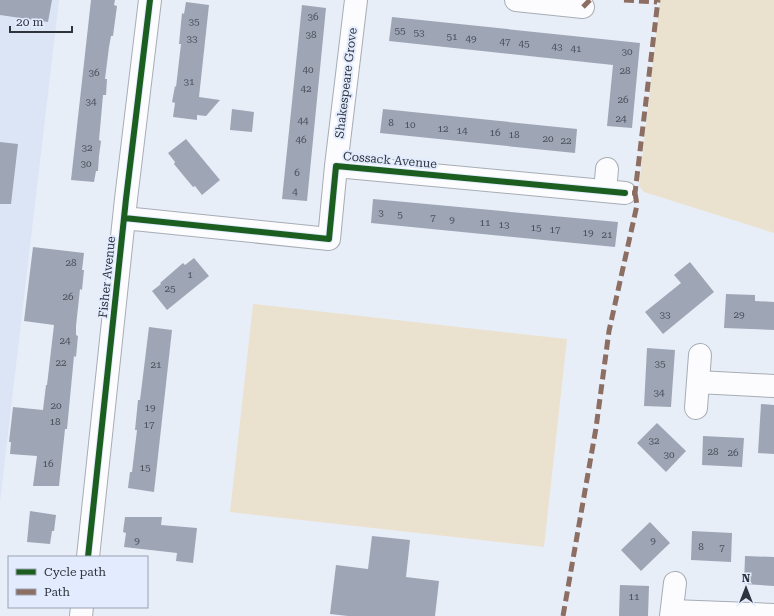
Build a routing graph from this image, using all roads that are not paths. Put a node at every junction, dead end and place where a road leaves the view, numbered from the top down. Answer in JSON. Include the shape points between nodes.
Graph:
{"nodes":[{"id":1,"x":150,"y":0,"type":"edge"},
{"id":2,"x":356,"y":0,"type":"edge"},
{"id":3,"x":516,"y":0,"type":"edge"},
{"id":4,"x":556,"y":2,"type":"edge"},
{"id":5,"x":583,"y":7,"type":"dead end"},
{"id":6,"x":336,"y":166,"type":"junction"},
{"id":7,"x":607,"y":169,"type":"dead end"},
{"id":8,"x":124,"y":218,"type":"junction"},
{"id":9,"x":700,"y":355,"type":"dead end"},
{"id":10,"x":698,"y":382,"type":"junction"},
{"id":11,"x":774,"y":386,"type":"edge"},
{"id":12,"x":696,"y":408,"type":"dead end"},
{"id":13,"x":88,"y":556,"type":"edge"},
{"id":14,"x":675,"y":583,"type":"dead end"},
{"id":15,"x":672,"y":613,"type":"edge"},
{"id":16,"x":774,"y":615,"type":"edge"}],
"edges":[{"from":1,"to":8,"type":"street","name":"Fisher Avenue"},
{"from":2,"to":6,"type":"street","name":"Shakespeare Grove"},
{"from":3,"to":4,"type":"street"},
{"from":4,"to":5,"type":"street"},
{"from":6,"to":7,"type":"street","name":"Cossack Avenue","via":[[615,192]]},
{"from":6,"to":8,"type":"street","name":"Cossack Avenue","via":[[329,239]]},
{"from":8,"to":13,"type":"street","name":"Fisher Avenue"},
{"from":9,"to":10,"type":"street"},
{"from":10,"to":11,"type":"street"},
{"from":10,"to":12,"type":"street"},
{"from":14,"to":15,"type":"street"},
{"from":15,"to":16,"type":"street"}]}
